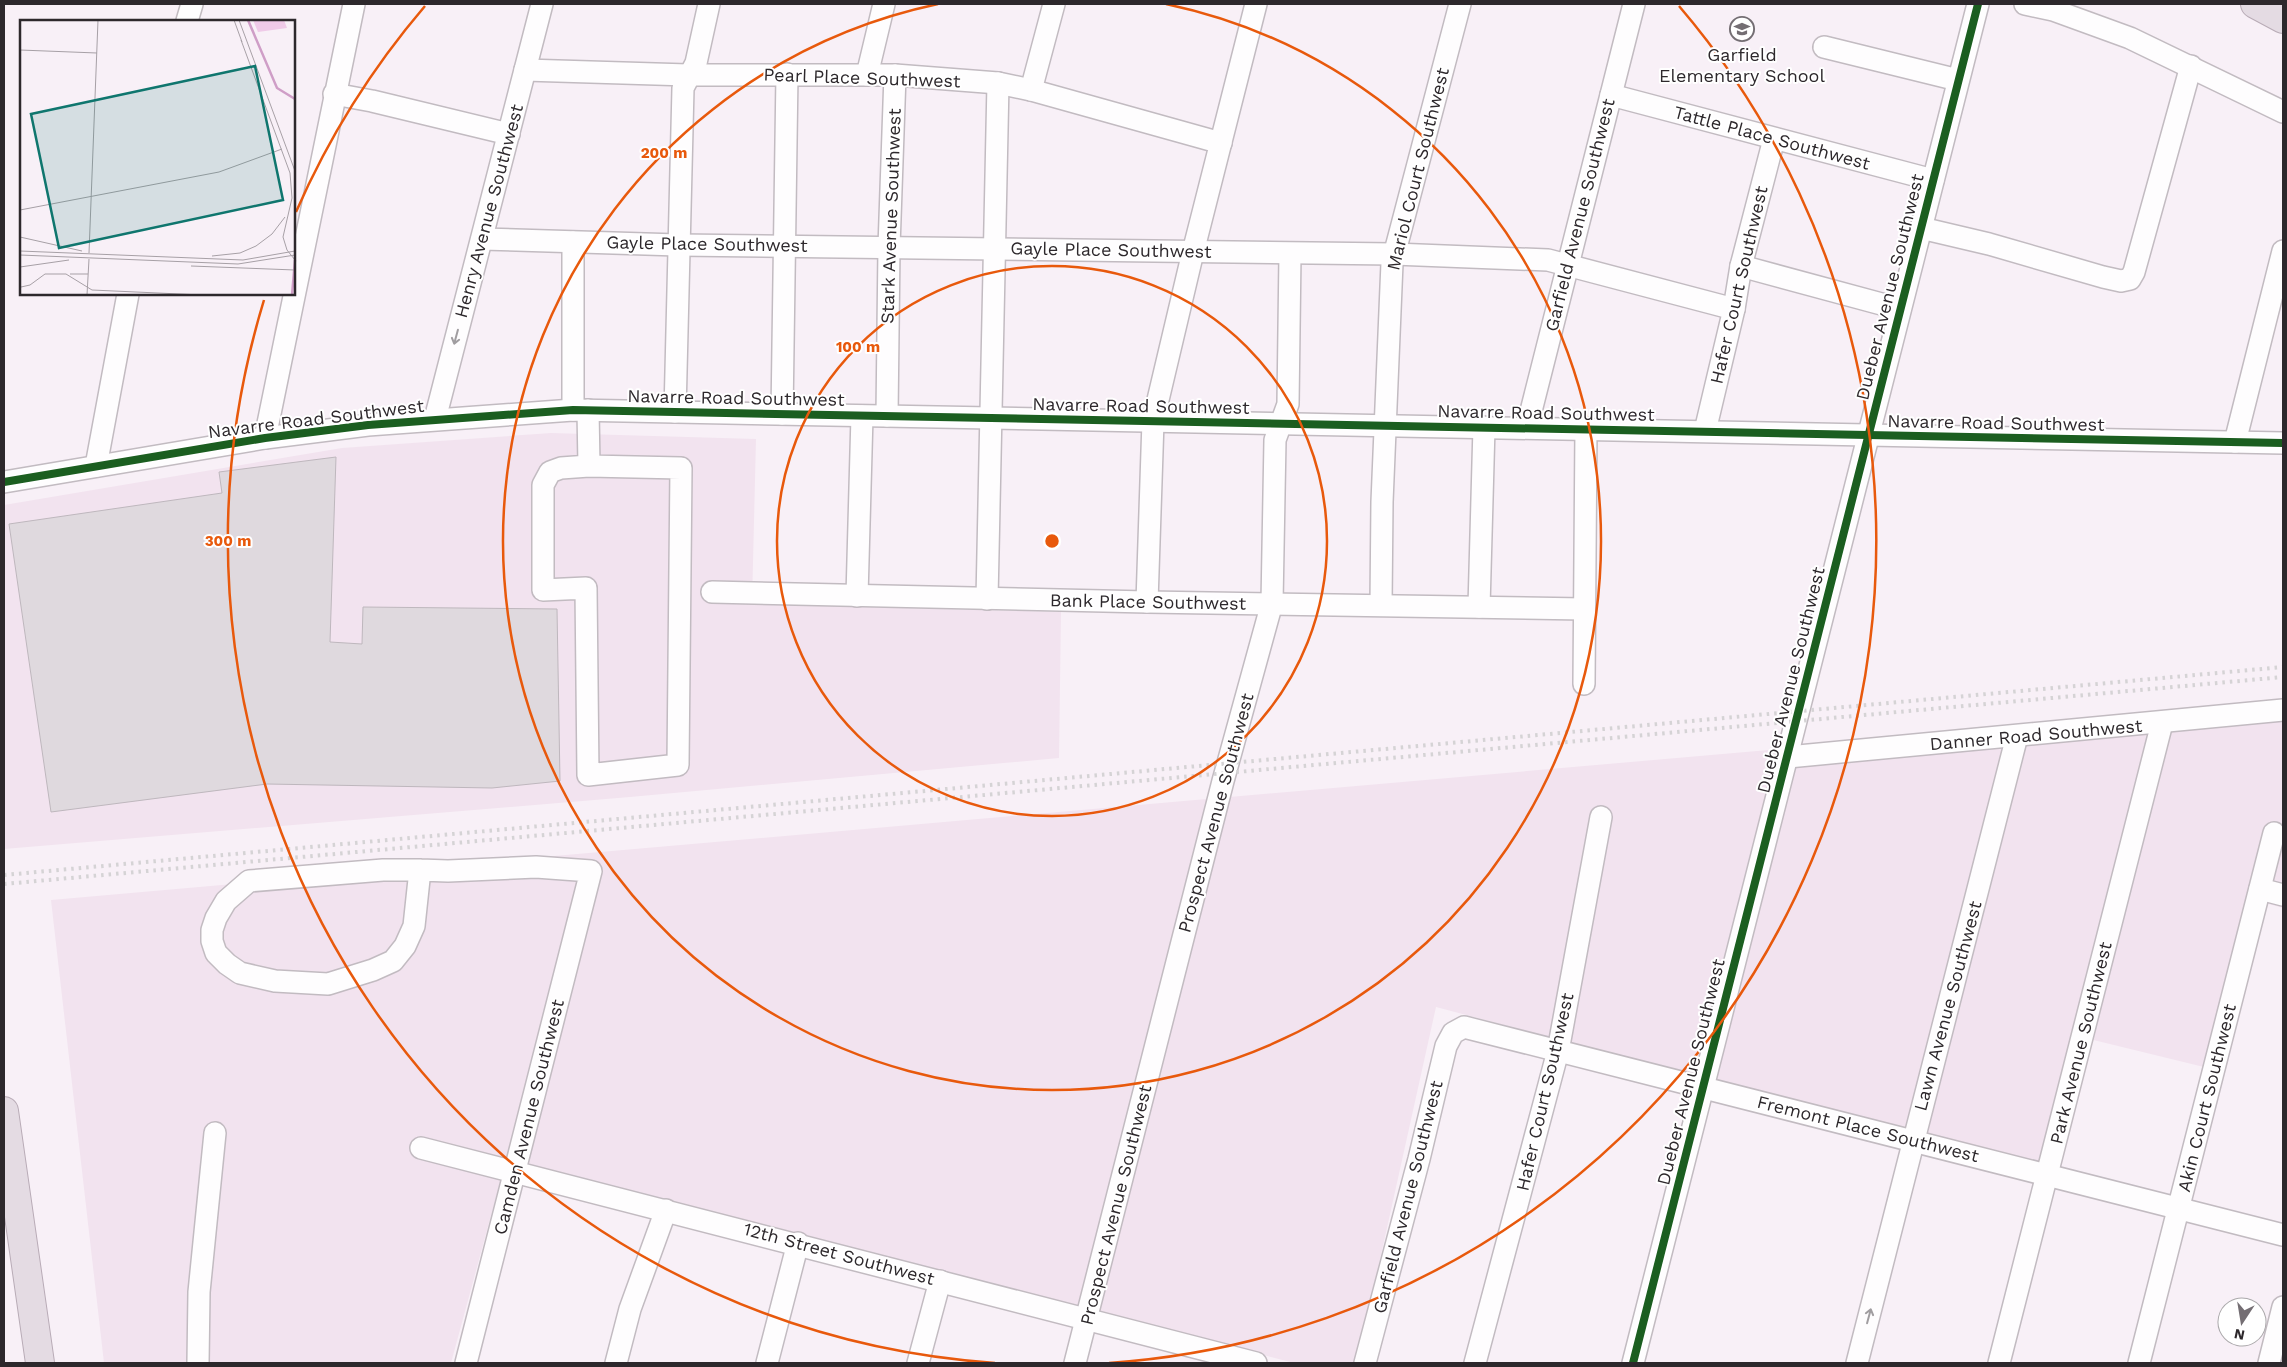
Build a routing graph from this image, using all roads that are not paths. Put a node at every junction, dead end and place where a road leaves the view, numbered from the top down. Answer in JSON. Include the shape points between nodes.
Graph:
{"nodes":[{"id":1,"x":192,"y":4,"type":"edge"},
{"id":2,"x":354,"y":4,"type":"edge"},
{"id":3,"x":542,"y":4,"type":"edge"},
{"id":4,"x":709,"y":4,"type":"edge"},
{"id":5,"x":884,"y":4,"type":"edge"},
{"id":6,"x":1054,"y":4,"type":"edge"},
{"id":7,"x":1256,"y":4,"type":"edge"},
{"id":8,"x":1460,"y":4,"type":"edge"},
{"id":9,"x":1634,"y":4,"type":"edge"},
{"id":10,"x":1978,"y":4,"type":"edge"},
{"id":11,"x":2025,"y":4,"type":"edge"},
{"id":12,"x":2255,"y":4,"type":"edge"},
{"id":13,"x":2283,"y":19,"type":"edge"},
{"id":14,"x":187,"y":20,"type":"edge"},
{"id":15,"x":1824,"y":47,"type":"dead end"},
{"id":16,"x":2191,"y":66,"type":"junction"},
{"id":17,"x":525,"y":70,"type":"junction"},
{"id":18,"x":788,"y":74,"type":"junction"},
{"id":19,"x":867,"y":74,"type":"junction"},
{"id":20,"x":688,"y":75,"type":"junction"},
{"id":21,"x":895,"y":75,"type":"junction"},
{"id":22,"x":1958,"y":80,"type":"junction"},
{"id":23,"x":998,"y":83,"type":"junction"},
{"id":24,"x":1031,"y":90,"type":"junction"},
{"id":25,"x":334,"y":94,"type":"junction"},
{"id":26,"x":1610,"y":95,"type":"junction"},
{"id":27,"x":2283,"y":112,"type":"edge"},
{"id":28,"x":509,"y":134,"type":"junction"},
{"id":29,"x":1774,"y":139,"type":"junction"},
{"id":30,"x":1221,"y":143,"type":"junction"},
{"id":31,"x":1933,"y":180,"type":"junction"},
{"id":32,"x":1921,"y":228,"type":"junction"},
{"id":33,"x":482,"y":239,"type":"junction"},
{"id":34,"x":573,"y":242,"type":"junction"},
{"id":35,"x":678,"y":244,"type":"junction"},
{"id":36,"x":783,"y":246,"type":"junction"},
{"id":37,"x":889,"y":247,"type":"junction"},
{"id":38,"x":995,"y":248,"type":"junction"},
{"id":39,"x":2283,"y":251,"type":"edge"},
{"id":40,"x":1193,"y":252,"type":"junction"},
{"id":41,"x":1290,"y":254,"type":"junction"},
{"id":42,"x":1394,"y":254,"type":"junction"},
{"id":43,"x":1567,"y":264,"type":"junction"},
{"id":44,"x":1741,"y":266,"type":"junction"},
{"id":45,"x":2279,"y":286,"type":"edge"},
{"id":46,"x":295,"y":288,"type":"edge"},
{"id":47,"x":128,"y":295,"type":"edge"},
{"id":48,"x":294,"y":295,"type":"edge"},
{"id":49,"x":1734,"y":309,"type":"junction"},
{"id":50,"x":1900,"y":309,"type":"junction"},
{"id":51,"x":580,"y":410,"type":"junction"},
{"id":52,"x":675,"y":412,"type":"junction"},
{"id":53,"x":782,"y":414,"type":"junction"},
{"id":54,"x":862,"y":416,"type":"junction"},
{"id":55,"x":886,"y":416,"type":"junction"},
{"id":56,"x":991,"y":418,"type":"junction"},
{"id":57,"x":435,"y":419,"type":"junction"},
{"id":58,"x":1153,"y":421,"type":"junction"},
{"id":59,"x":1281,"y":423,"type":"junction"},
{"id":60,"x":1385,"y":425,"type":"junction"},
{"id":61,"x":1484,"y":426,"type":"junction"},
{"id":62,"x":1527,"y":427,"type":"junction"},
{"id":63,"x":1586,"y":428,"type":"junction"},
{"id":64,"x":1704,"y":431,"type":"junction"},
{"id":65,"x":1868,"y":435,"type":"junction"},
{"id":66,"x":265,"y":438,"type":"junction"},
{"id":67,"x":2236,"y":442,"type":"junction"},
{"id":68,"x":2283,"y":443,"type":"edge"},
{"id":69,"x":96,"y":466,"type":"junction"},
{"id":70,"x":589,"y":466,"type":"junction"},
{"id":71,"x":4,"y":482,"type":"edge"},
{"id":72,"x":712,"y":592,"type":"dead end"},
{"id":73,"x":857,"y":596,"type":"junction"},
{"id":74,"x":987,"y":599,"type":"junction"},
{"id":75,"x":1147,"y":602,"type":"junction"},
{"id":76,"x":1272,"y":603,"type":"junction"},
{"id":77,"x":1381,"y":605,"type":"junction"},
{"id":78,"x":1479,"y":607,"type":"junction"},
{"id":79,"x":1584,"y":609,"type":"junction"},
{"id":80,"x":1584,"y":684,"type":"dead end"},
{"id":81,"x":2283,"y":710,"type":"edge"},
{"id":82,"x":2162,"y":722,"type":"junction"},
{"id":83,"x":2017,"y":736,"type":"junction"},
{"id":84,"x":1788,"y":757,"type":"junction"},
{"id":85,"x":1601,"y":817,"type":"dead end"},
{"id":86,"x":2274,"y":833,"type":"dead end"},
{"id":87,"x":420,"y":870,"type":"junction"},
{"id":88,"x":2260,"y":889,"type":"junction"},
{"id":89,"x":2283,"y":895,"type":"edge"},
{"id":90,"x":1453,"y":1033,"type":"joint"},
{"id":91,"x":1558,"y":1051,"type":"junction"},
{"id":92,"x":1703,"y":1087,"type":"junction"},
{"id":93,"x":4,"y":1111,"type":"edge"},
{"id":94,"x":215,"y":1132,"type":"dead end"},
{"id":95,"x":1913,"y":1142,"type":"junction"},
{"id":96,"x":420,"y":1148,"type":"dead end"},
{"id":97,"x":515,"y":1171,"type":"junction"},
{"id":98,"x":2047,"y":1175,"type":"junction"},
{"id":99,"x":4,"y":1204,"type":"edge"},
{"id":100,"x":2180,"y":1209,"type":"junction"},
{"id":101,"x":666,"y":1210,"type":"junction"},
{"id":102,"x":2283,"y":1235,"type":"edge"},
{"id":103,"x":798,"y":1243,"type":"junction"},
{"id":104,"x":940,"y":1281,"type":"junction"},
{"id":105,"x":2283,"y":1307,"type":"edge"},
{"id":106,"x":1087,"y":1318,"type":"junction"},
{"id":107,"x":1245,"y":1362,"type":"edge"},
{"id":108,"x":28,"y":1363,"type":"edge"},
{"id":109,"x":40,"y":1363,"type":"edge"},
{"id":110,"x":198,"y":1363,"type":"edge"},
{"id":111,"x":466,"y":1363,"type":"edge"},
{"id":112,"x":616,"y":1363,"type":"edge"},
{"id":113,"x":767,"y":1363,"type":"edge"},
{"id":114,"x":918,"y":1363,"type":"edge"},
{"id":115,"x":1075,"y":1363,"type":"edge"},
{"id":116,"x":1365,"y":1363,"type":"edge"},
{"id":117,"x":1475,"y":1363,"type":"edge"},
{"id":118,"x":1633,"y":1363,"type":"edge"},
{"id":119,"x":1857,"y":1363,"type":"edge"},
{"id":120,"x":1999,"y":1363,"type":"edge"},
{"id":121,"x":2140,"y":1363,"type":"edge"},
{"id":122,"x":2269,"y":1363,"type":"edge"}],
"edges":[{"from":1,"to":14,"type":"street"},
{"from":2,"to":25,"type":"street"},
{"from":3,"to":17,"type":"street","name":"Henry Avenue Southwest"},
{"from":4,"to":20,"type":"street","via":[[696,63]]},
{"from":5,"to":19,"type":"street"},
{"from":6,"to":24,"type":"street"},
{"from":7,"to":30,"type":"street"},
{"from":8,"to":42,"type":"street","name":"Mariol Court Southwest"},
{"from":9,"to":26,"type":"street","name":"Garfield Avenue Southwest"},
{"from":10,"to":22,"type":"street","name":"Dueber Avenue Southwest"},
{"from":11,"to":16,"type":"street","via":[[2091,23]]},
{"from":12,"to":13,"type":"highway"},
{"from":15,"to":22,"type":"street"},
{"from":16,"to":27,"type":"street"},
{"from":16,"to":32,"type":"street","via":[[2134,272],[2126,280]]},
{"from":17,"to":20,"type":"street","name":"Pearl Place Southwest"},
{"from":17,"to":28,"type":"street","name":"Henry Avenue Southwest"},
{"from":18,"to":19,"type":"street","name":"Pearl Place Southwest"},
{"from":18,"to":20,"type":"street","name":"Pearl Place Southwest"},
{"from":18,"to":36,"type":"street"},
{"from":19,"to":21,"type":"street","name":"Pearl Place Southwest"},
{"from":20,"to":35,"type":"street","via":[[683,88]]},
{"from":21,"to":23,"type":"street","name":"Pearl Place Southwest"},
{"from":21,"to":37,"type":"street","name":"Stark Avenue Southwest"},
{"from":22,"to":31,"type":"street","name":"Dueber Avenue Southwest"},
{"from":23,"to":24,"type":"street","name":"Pearl Place Southwest"},
{"from":23,"to":38,"type":"street"},
{"from":24,"to":30,"type":"street","name":"Pearl Place Southwest"},
{"from":25,"to":28,"type":"street"},
{"from":25,"to":46,"type":"street"},
{"from":26,"to":29,"type":"street","name":"Tattle Place Southwest"},
{"from":26,"to":43,"type":"street","name":"Garfield Avenue Southwest"},
{"from":28,"to":33,"type":"street","name":"Henry Avenue Southwest"},
{"from":29,"to":31,"type":"street","name":"Tattle Place Southwest"},
{"from":29,"to":44,"type":"street","name":"Hafer Court Southwest"},
{"from":30,"to":40,"type":"street"},
{"from":31,"to":32,"type":"street","name":"Dueber Avenue Southwest"},
{"from":32,"to":50,"type":"street","name":"Dueber Avenue Southwest"},
{"from":33,"to":34,"type":"street","name":"Gayle Place Southwest"},
{"from":33,"to":57,"type":"street","name":"Henry Avenue Southwest","one_way":true},
{"from":34,"to":35,"type":"street","name":"Gayle Place Southwest"},
{"from":34,"to":51,"type":"street"},
{"from":35,"to":36,"type":"street","name":"Gayle Place Southwest"},
{"from":35,"to":52,"type":"street"},
{"from":36,"to":37,"type":"street","name":"Gayle Place Southwest"},
{"from":36,"to":53,"type":"street"},
{"from":37,"to":38,"type":"street","name":"Gayle Place Southwest"},
{"from":37,"to":55,"type":"street","name":"Stark Avenue Southwest"},
{"from":38,"to":40,"type":"street","name":"Gayle Place Southwest"},
{"from":38,"to":56,"type":"street"},
{"from":39,"to":45,"type":"street"},
{"from":40,"to":41,"type":"street","name":"Gayle Place Southwest"},
{"from":40,"to":58,"type":"street"},
{"from":41,"to":42,"type":"street","name":"Gayle Place Southwest"},
{"from":41,"to":59,"type":"street","name":"Prospect Avenue Southwest","via":[[1288,404]]},
{"from":42,"to":43,"type":"street","name":"Gayle Place Southwest","via":[[1548,260]]},
{"from":42,"to":60,"type":"street","name":"Mariol Court Southwest"},
{"from":43,"to":49,"type":"street","name":"Gayle Place Southwest"},
{"from":43,"to":62,"type":"street","name":"Garfield Avenue Southwest"},
{"from":44,"to":49,"type":"street","name":"Hafer Court Southwest"},
{"from":44,"to":50,"type":"street"},
{"from":45,"to":67,"type":"street"},
{"from":47,"to":69,"type":"street"},
{"from":48,"to":66,"type":"street"},
{"from":49,"to":64,"type":"street","name":"Hafer Court Southwest"},
{"from":50,"to":65,"type":"street","name":"Dueber Avenue Southwest"},
{"from":51,"to":52,"type":"street","name":"Navarre Road Southwest"},
{"from":51,"to":57,"type":"street","name":"Navarre Road Southwest"},
{"from":51,"to":70,"type":"street"},
{"from":52,"to":53,"type":"street","name":"Navarre Road Southwest"},
{"from":53,"to":54,"type":"street","name":"Navarre Road Southwest"},
{"from":54,"to":55,"type":"street","name":"Navarre Road Southwest"},
{"from":54,"to":73,"type":"street"},
{"from":55,"to":56,"type":"street","name":"Navarre Road Southwest"},
{"from":56,"to":58,"type":"street","name":"Navarre Road Southwest"},
{"from":56,"to":74,"type":"street"},
{"from":57,"to":66,"type":"street","name":"Navarre Road Southwest"},
{"from":58,"to":59,"type":"street","name":"Navarre Road Southwest"},
{"from":58,"to":75,"type":"street"},
{"from":59,"to":60,"type":"street","name":"Navarre Road Southwest"},
{"from":59,"to":76,"type":"street","name":"Prospect Avenue Southwest","via":[[1275,440]]},
{"from":60,"to":61,"type":"street","name":"Navarre Road Southwest"},
{"from":60,"to":77,"type":"street","name":"Mariol Court Southwest"},
{"from":61,"to":62,"type":"street","name":"Navarre Road Southwest"},
{"from":61,"to":78,"type":"street"},
{"from":62,"to":63,"type":"street","name":"Navarre Road Southwest"},
{"from":63,"to":64,"type":"street","name":"Navarre Road Southwest"},
{"from":63,"to":79,"type":"street"},
{"from":64,"to":65,"type":"street","name":"Navarre Road Southwest"},
{"from":65,"to":67,"type":"street","name":"Navarre Road Southwest"},
{"from":65,"to":84,"type":"street","name":"Dueber Avenue Southwest"},
{"from":66,"to":69,"type":"street","name":"Navarre Road Southwest"},
{"from":67,"to":68,"type":"street","name":"Navarre Road Southwest"},
{"from":69,"to":71,"type":"street","name":"Navarre Road Southwest"},
{"from":70,"to":70,"type":"street","via":[[681,468],[678,765],[588,775],[586,588],[543,590],[543,485],[550,472]]},
{"from":72,"to":73,"type":"street","name":"Bank Place Southwest"},
{"from":73,"to":74,"type":"street","name":"Bank Place Southwest"},
{"from":74,"to":75,"type":"street","name":"Bank Place Southwest"},
{"from":75,"to":76,"type":"street","name":"Bank Place Southwest"},
{"from":76,"to":77,"type":"street","name":"Bank Place Southwest"},
{"from":76,"to":106,"type":"street","name":"Prospect Avenue Southwest","via":[[1220,791]]},
{"from":77,"to":78,"type":"street","name":"Bank Place Southwest"},
{"from":78,"to":79,"type":"street","name":"Bank Place Southwest"},
{"from":79,"to":80,"type":"street"},
{"from":81,"to":82,"type":"street","name":"Danner Road Southwest"},
{"from":82,"to":83,"type":"street","name":"Danner Road Southwest"},
{"from":82,"to":98,"type":"street","name":"Park Avenue Southwest"},
{"from":83,"to":84,"type":"street","name":"Danner Road Southwest"},
{"from":83,"to":95,"type":"street","name":"Lawn Avenue Southwest"},
{"from":84,"to":92,"type":"street","name":"Dueber Avenue Southwest"},
{"from":85,"to":91,"type":"street","name":"Hafer Court Southwest"},
{"from":86,"to":88,"type":"street","name":"Akin Court Southwest"},
{"from":87,"to":87,"type":"street","via":[[383,870],[245,882],[226,901],[216,918],[212,930],[216,953],[240,973],[275,981],[328,984],[373,970],[393,961],[405,946],[414,926]]},
{"from":87,"to":97,"type":"street","name":"Camden Avenue Southwest","via":[[536,867],[592,871]]},
{"from":88,"to":89,"type":"street"},
{"from":88,"to":100,"type":"street","name":"Akin Court Southwest"},
{"from":90,"to":91,"type":"street","name":"Fremont Place Southwest","via":[[1470,1027]]},
{"from":90,"to":116,"type":"street","name":"Garfield Avenue Southwest","via":[[1446,1046]]},
{"from":91,"to":92,"type":"street","name":"Fremont Place Southwest"},
{"from":91,"to":117,"type":"street","name":"Hafer Court Southwest"},
{"from":92,"to":95,"type":"street","name":"Fremont Place Southwest"},
{"from":92,"to":118,"type":"street","name":"Dueber Avenue Southwest"},
{"from":93,"to":109,"type":"highway"},
{"from":94,"to":110,"type":"street","via":[[199,1292]]},
{"from":95,"to":98,"type":"street","name":"Fremont Place Southwest"},
{"from":119,"to":95,"type":"street","name":"Lawn Avenue Southwest","one_way":true},
{"from":96,"to":97,"type":"street","name":"12th Street Southwest"},
{"from":97,"to":101,"type":"street","name":"12th Street Southwest"},
{"from":97,"to":111,"type":"street","name":"Camden Avenue Southwest"},
{"from":98,"to":100,"type":"street","name":"Fremont Place Southwest"},
{"from":98,"to":120,"type":"street","name":"Park Avenue Southwest"},
{"from":99,"to":108,"type":"highway"},
{"from":100,"to":102,"type":"street","name":"Fremont Place Southwest"},
{"from":100,"to":121,"type":"street","name":"Akin Court Southwest"},
{"from":101,"to":103,"type":"street","name":"12th Street Southwest"},
{"from":101,"to":112,"type":"street","via":[[630,1309]]},
{"from":103,"to":104,"type":"street","name":"12th Street Southwest"},
{"from":103,"to":113,"type":"street"},
{"from":104,"to":106,"type":"street","name":"12th Street Southwest"},
{"from":104,"to":114,"type":"street"},
{"from":105,"to":122,"type":"street"},
{"from":106,"to":107,"type":"street","name":"12th Street Southwest"},
{"from":106,"to":115,"type":"street","name":"Prospect Avenue Southwest"}]}
